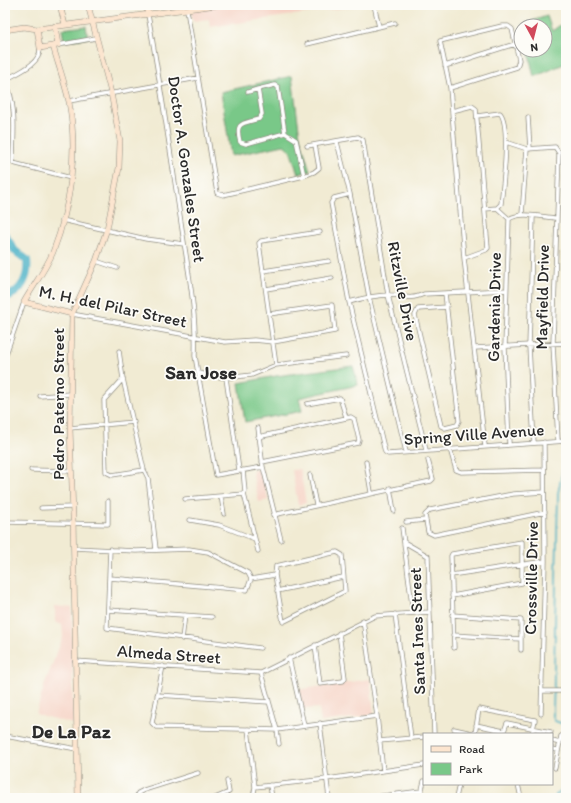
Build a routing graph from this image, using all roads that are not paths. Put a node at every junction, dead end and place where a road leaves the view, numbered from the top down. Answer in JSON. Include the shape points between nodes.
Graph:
{"nodes":[{"id":1,"x":60,"y":5,"type":"edge"},
{"id":2,"x":88,"y":5,"type":"edge"},
{"id":3,"x":146,"y":5,"type":"edge"},
{"id":4,"x":218,"y":5,"type":"edge"},
{"id":5,"x":374,"y":5,"type":"edge"},
{"id":6,"x":187,"y":7,"type":"edge"},
{"id":7,"x":148,"y":15,"type":"junction"},
{"id":8,"x":91,"y":21,"type":"junction"},
{"id":9,"x":395,"y":23,"type":"dead end"},
{"id":10,"x":65,"y":25,"type":"junction"},
{"id":11,"x":55,"y":26,"type":"junction"},
{"id":12,"x":379,"y":27,"type":"junction"},
{"id":13,"x":37,"y":29,"type":"junction"},
{"id":14,"x":5,"y":30,"type":"edge"},
{"id":15,"x":513,"y":34,"type":"edge"},
{"id":16,"x":96,"y":38,"type":"junction"},
{"id":17,"x":307,"y":44,"type":"dead end"},
{"id":18,"x":56,"y":45,"type":"junction"},
{"id":19,"x":513,"y":45,"type":"edge"},
{"id":20,"x":40,"y":48,"type":"junction"},
{"id":21,"x":518,"y":58,"type":"edge"},
{"id":22,"x":445,"y":66,"type":"junction"},
{"id":23,"x":198,"y":78,"type":"junction"},
{"id":24,"x":5,"y":81,"type":"edge"},
{"id":25,"x":161,"y":85,"type":"junction"},
{"id":26,"x":450,"y":88,"type":"junction"},
{"id":27,"x":258,"y":89,"type":"junction"},
{"id":28,"x":248,"y":92,"type":"dead end"},
{"id":29,"x":111,"y":93,"type":"junction"},
{"id":30,"x":69,"y":101,"type":"junction"},
{"id":31,"x":452,"y":111,"type":"junction"},
{"id":32,"x":477,"y":116,"type":"junction"},
{"id":33,"x":528,"y":117,"type":"dead end"},
{"id":34,"x":285,"y":133,"type":"junction"},
{"id":35,"x":337,"y":142,"type":"junction"},
{"id":36,"x":506,"y":142,"type":"junction"},
{"id":37,"x":315,"y":145,"type":"junction"},
{"id":38,"x":307,"y":146,"type":"dead end"},
{"id":39,"x":528,"y":149,"type":"junction"},
{"id":40,"x":304,"y":176,"type":"junction"},
{"id":41,"x":71,"y":178,"type":"junction"},
{"id":42,"x":350,"y":194,"type":"junction"},
{"id":43,"x":496,"y":208,"type":"junction"},
{"id":44,"x":485,"y":210,"type":"junction"},
{"id":45,"x":522,"y":214,"type":"junction"},
{"id":46,"x":533,"y":217,"type":"junction"},
{"id":47,"x":556,"y":218,"type":"junction"},
{"id":48,"x":509,"y":219,"type":"junction"},
{"id":49,"x":62,"y":220,"type":"junction"},
{"id":50,"x":107,"y":229,"type":"junction"},
{"id":51,"x":320,"y":232,"type":"dead end"},
{"id":52,"x":184,"y":244,"type":"junction"},
{"id":53,"x":464,"y":258,"type":"junction"},
{"id":54,"x":96,"y":261,"type":"junction"},
{"id":55,"x":329,"y":261,"type":"dead end"},
{"id":56,"x":117,"y":268,"type":"dead end"},
{"id":57,"x":263,"y":271,"type":"junction"},
{"id":58,"x":332,"y":278,"type":"dead end"},
{"id":59,"x":266,"y":289,"type":"junction"},
{"id":60,"x":506,"y":290,"type":"junction"},
{"id":61,"x":468,"y":291,"type":"junction"},
{"id":62,"x":445,"y":293,"type":"junction"},
{"id":63,"x":388,"y":295,"type":"junction"},
{"id":64,"x":369,"y":297,"type":"junction"},
{"id":65,"x":24,"y":302,"type":"junction"},
{"id":66,"x":349,"y":302,"type":"junction"},
{"id":67,"x":446,"y":307,"type":"junction"},
{"id":68,"x":72,"y":314,"type":"junction"},
{"id":69,"x":269,"y":314,"type":"junction"},
{"id":70,"x":5,"y":335,"type":"edge"},
{"id":71,"x":12,"y":336,"type":"junction"},
{"id":72,"x":196,"y":338,"type":"junction"},
{"id":73,"x":273,"y":342,"type":"junction"},
{"id":74,"x":565,"y":343,"type":"edge"},
{"id":75,"x":553,"y":344,"type":"junction"},
{"id":76,"x":529,"y":346,"type":"junction"},
{"id":77,"x":505,"y":347,"type":"junction"},
{"id":78,"x":475,"y":348,"type":"junction"},
{"id":79,"x":119,"y":351,"type":"dead end"},
{"id":80,"x":346,"y":356,"type":"dead end"},
{"id":81,"x":5,"y":357,"type":"edge"},
{"id":82,"x":276,"y":365,"type":"junction"},
{"id":83,"x":198,"y":373,"type":"junction"},
{"id":84,"x":226,"y":378,"type":"junction"},
{"id":85,"x":123,"y":379,"type":"junction"},
{"id":86,"x":70,"y":394,"type":"junction"},
{"id":87,"x":40,"y":396,"type":"dead end"},
{"id":88,"x":307,"y":404,"type":"dead end"},
{"id":89,"x":346,"y":417,"type":"junction"},
{"id":90,"x":134,"y":422,"type":"junction"},
{"id":91,"x":104,"y":425,"type":"junction"},
{"id":92,"x":70,"y":428,"type":"junction"},
{"id":93,"x":258,"y":428,"type":"dead end"},
{"id":94,"x":258,"y":437,"type":"junction"},
{"id":95,"x":558,"y":441,"type":"junction"},
{"id":96,"x":565,"y":441,"type":"edge"},
{"id":97,"x":544,"y":442,"type":"junction"},
{"id":98,"x":534,"y":443,"type":"junction"},
{"id":99,"x":509,"y":444,"type":"junction"},
{"id":100,"x":484,"y":446,"type":"junction"},
{"id":101,"x":450,"y":449,"type":"junction"},
{"id":102,"x":426,"y":450,"type":"junction"},
{"id":103,"x":406,"y":452,"type":"junction"},
{"id":104,"x":428,"y":460,"type":"dead end"},
{"id":105,"x":262,"y":462,"type":"junction"},
{"id":106,"x":366,"y":462,"type":"dead end"},
{"id":107,"x":263,"y":467,"type":"junction"},
{"id":108,"x":31,"y":470,"type":"dead end"},
{"id":109,"x":144,"y":470,"type":"junction"},
{"id":110,"x":241,"y":470,"type":"junction"},
{"id":111,"x":544,"y":470,"type":"junction"},
{"id":112,"x":70,"y":471,"type":"junction"},
{"id":113,"x":310,"y":475,"type":"dead end"},
{"id":114,"x":390,"y":488,"type":"junction"},
{"id":115,"x":371,"y":492,"type":"junction"},
{"id":116,"x":544,"y":492,"type":"junction"},
{"id":117,"x":244,"y":494,"type":"junction"},
{"id":118,"x":221,"y":496,"type":"junction"},
{"id":119,"x":185,"y":499,"type":"dead end"},
{"id":120,"x":108,"y":501,"type":"dead end"},
{"id":121,"x":316,"y":504,"type":"junction"},
{"id":122,"x":73,"y":507,"type":"junction"},
{"id":123,"x":40,"y":508,"type":"dead end"},
{"id":124,"x":394,"y":511,"type":"dead end"},
{"id":125,"x":545,"y":512,"type":"junction"},
{"id":126,"x":224,"y":514,"type":"dead end"},
{"id":127,"x":273,"y":515,"type":"junction"},
{"id":128,"x":190,"y":520,"type":"dead end"},
{"id":129,"x":425,"y":520,"type":"junction"},
{"id":130,"x":5,"y":522,"type":"edge"},
{"id":131,"x":406,"y":522,"type":"dead end"},
{"id":132,"x":74,"y":523,"type":"junction"},
{"id":133,"x":402,"y":528,"type":"dead end"},
{"id":134,"x":255,"y":539,"type":"junction"},
{"id":135,"x":281,"y":540,"type":"dead end"},
{"id":136,"x":404,"y":542,"type":"junction"},
{"id":137,"x":74,"y":548,"type":"junction"},
{"id":138,"x":156,"y":549,"type":"junction"},
{"id":139,"x":110,"y":550,"type":"junction"},
{"id":140,"x":258,"y":551,"type":"dead end"},
{"id":141,"x":545,"y":561,"type":"junction"},
{"id":142,"x":523,"y":563,"type":"junction"},
{"id":143,"x":275,"y":575,"type":"junction"},
{"id":144,"x":451,"y":575,"type":"junction"},
{"id":145,"x":343,"y":577,"type":"junction"},
{"id":146,"x":110,"y":578,"type":"junction"},
{"id":147,"x":251,"y":579,"type":"junction"},
{"id":148,"x":277,"y":591,"type":"junction"},
{"id":149,"x":452,"y":596,"type":"junction"},
{"id":150,"x":108,"y":610,"type":"junction"},
{"id":151,"x":429,"y":612,"type":"junction"},
{"id":152,"x":413,"y":613,"type":"junction"},
{"id":153,"x":394,"y":614,"type":"junction"},
{"id":154,"x":185,"y":615,"type":"junction"},
{"id":155,"x":452,"y":615,"type":"junction"},
{"id":156,"x":212,"y":617,"type":"dead end"},
{"id":157,"x":363,"y":620,"type":"junction"},
{"id":158,"x":339,"y":633,"type":"junction"},
{"id":159,"x":453,"y":635,"type":"junction"},
{"id":160,"x":521,"y":638,"type":"junction"},
{"id":161,"x":182,"y":639,"type":"junction"},
{"id":162,"x":314,"y":645,"type":"junction"},
{"id":163,"x":260,"y":648,"type":"dead end"},
{"id":164,"x":454,"y":648,"type":"dead end"},
{"id":165,"x":521,"y":650,"type":"dead end"},
{"id":166,"x":289,"y":658,"type":"junction"},
{"id":167,"x":75,"y":661,"type":"junction"},
{"id":168,"x":163,"y":666,"type":"junction"},
{"id":169,"x":261,"y":672,"type":"junction"},
{"id":170,"x":542,"y":691,"type":"junction"},
{"id":171,"x":566,"y":691,"type":"edge"},
{"id":172,"x":157,"y":695,"type":"junction"},
{"id":173,"x":269,"y":702,"type":"junction"},
{"id":174,"x":540,"y":714,"type":"dead end"},
{"id":175,"x":377,"y":716,"type":"junction"},
{"id":176,"x":320,"y":723,"type":"junction"},
{"id":177,"x":476,"y":725,"type":"junction"},
{"id":178,"x":304,"y":726,"type":"junction"},
{"id":179,"x":533,"y":728,"type":"junction"},
{"id":180,"x":248,"y":729,"type":"junction"},
{"id":181,"x":454,"y":729,"type":"dead end"},
{"id":182,"x":277,"y":730,"type":"junction"},
{"id":183,"x":504,"y":732,"type":"edge"},
{"id":184,"x":551,"y":732,"type":"dead end"},
{"id":185,"x":434,"y":733,"type":"edge"},
{"id":186,"x":471,"y":733,"type":"edge"},
{"id":187,"x":475,"y":733,"type":"edge"},
{"id":188,"x":532,"y":733,"type":"edge"},
{"id":189,"x":566,"y":735,"type":"edge"},
{"id":190,"x":5,"y":736,"type":"edge"},
{"id":191,"x":423,"y":737,"type":"edge"},
{"id":192,"x":411,"y":738,"type":"junction"},
{"id":193,"x":379,"y":741,"type":"junction"},
{"id":194,"x":553,"y":741,"type":"edge"},
{"id":195,"x":560,"y":743,"type":"junction"},
{"id":196,"x":279,"y":744,"type":"dead end"},
{"id":197,"x":77,"y":749,"type":"junction"},
{"id":198,"x":553,"y":749,"type":"edge"},
{"id":199,"x":558,"y":750,"type":"junction"},
{"id":200,"x":554,"y":758,"type":"edge"},
{"id":201,"x":423,"y":765,"type":"edge"},
{"id":202,"x":554,"y":768,"type":"dead end"},
{"id":203,"x":383,"y":771,"type":"junction"},
{"id":204,"x":198,"y":773,"type":"dead end"},
{"id":205,"x":327,"y":779,"type":"junction"},
{"id":206,"x":227,"y":781,"type":"dead end"},
{"id":207,"x":270,"y":785,"type":"junction"},
{"id":208,"x":423,"y":785,"type":"edge"},
{"id":209,"x":459,"y":785,"type":"edge"},
{"id":210,"x":518,"y":785,"type":"edge"},
{"id":211,"x":255,"y":787,"type":"junction"},
{"id":212,"x":421,"y":791,"type":"junction"},
{"id":213,"x":78,"y":798,"type":"edge"},
{"id":214,"x":136,"y":798,"type":"edge"},
{"id":215,"x":215,"y":798,"type":"edge"},
{"id":216,"x":253,"y":798,"type":"edge"},
{"id":217,"x":272,"y":798,"type":"edge"},
{"id":218,"x":329,"y":798,"type":"edge"},
{"id":219,"x":367,"y":798,"type":"edge"},
{"id":220,"x":420,"y":798,"type":"edge"},
{"id":221,"x":456,"y":798,"type":"edge"},
{"id":222,"x":521,"y":798,"type":"edge"}],
"edges":[{"from":1,"to":10,"type":"street"},
{"from":2,"to":8,"type":"street","name":"Pedro Paterno Street"},
{"from":3,"to":7,"type":"street","name":"Doctor A. Gonzales Street"},
{"from":4,"to":6,"type":"street"},
{"from":5,"to":12,"type":"street"},
{"from":6,"to":7,"type":"street"},
{"from":6,"to":23,"type":"street"},
{"from":7,"to":8,"type":"street"},
{"from":7,"to":25,"type":"street","name":"Doctor A. Gonzales Street"},
{"from":8,"to":10,"type":"street"},
{"from":8,"to":16,"type":"street","name":"Pedro Paterno Street"},
{"from":9,"to":12,"type":"street"},
{"from":10,"to":11,"type":"street"},
{"from":11,"to":13,"type":"street"},
{"from":11,"to":18,"type":"street"},
{"from":12,"to":17,"type":"street"},
{"from":13,"to":14,"type":"street","via":[[24,26]]},
{"from":13,"to":20,"type":"street"},
{"from":15,"to":22,"type":"street","via":[[508,26],[440,41]]},
{"from":16,"to":18,"type":"street"},
{"from":16,"to":29,"type":"street","name":"Pedro Paterno Street"},
{"from":18,"to":20,"type":"street"},
{"from":18,"to":30,"type":"street"},
{"from":19,"to":22,"type":"street"},
{"from":20,"to":24,"type":"street","via":[[40,55],[36,61]]},
{"from":21,"to":26,"type":"street","via":[[517,67]]},
{"from":22,"to":26,"type":"street"},
{"from":23,"to":25,"type":"street"},
{"from":23,"to":40,"type":"street","via":[[217,192],[223,195]]},
{"from":24,"to":41,"type":"street","via":[[12,94],[13,163]]},
{"from":25,"to":29,"type":"street"},
{"from":25,"to":52,"type":"street","name":"Doctor A. Gonzales Street"},
{"from":26,"to":31,"type":"street"},
{"from":27,"to":28,"type":"street"},
{"from":27,"to":34,"type":"street","via":[[276,85],[278,87]]},
{"from":27,"to":34,"type":"street","via":[[261,117],[238,127],[240,142],[246,144]]},
{"from":29,"to":30,"type":"street"},
{"from":29,"to":50,"type":"street","name":"Pedro Paterno Street","via":[[120,141]]},
{"from":30,"to":41,"type":"street","via":[[73,129]]},
{"from":31,"to":32,"type":"street","via":[[472,106],[476,109]]},
{"from":31,"to":53,"type":"street"},
{"from":32,"to":36,"type":"street","via":[[500,113],[504,116]]},
{"from":32,"to":44,"type":"street"},
{"from":33,"to":39,"type":"street"},
{"from":34,"to":40,"type":"street","via":[[296,140]]},
{"from":35,"to":37,"type":"street"},
{"from":35,"to":42,"type":"street"},
{"from":35,"to":63,"type":"street","name":"Ritzville Drive","via":[[358,138],[363,140]]},
{"from":36,"to":39,"type":"street"},
{"from":36,"to":43,"type":"street","via":[[501,204]]},
{"from":37,"to":38,"type":"street"},
{"from":37,"to":40,"type":"street","via":[[319,168]]},
{"from":39,"to":45,"type":"street"},
{"from":39,"to":47,"type":"street","name":"Mayfield Drive","via":[[555,147],[559,153]]},
{"from":41,"to":49,"type":"street"},
{"from":42,"to":64,"type":"street"},
{"from":42,"to":66,"type":"street","via":[[334,198],[331,203]]},
{"from":43,"to":44,"type":"street"},
{"from":43,"to":48,"type":"street"},
{"from":44,"to":53,"type":"street","via":[[488,248]]},
{"from":45,"to":46,"type":"street"},
{"from":45,"to":48,"type":"street"},
{"from":46,"to":47,"type":"street"},
{"from":46,"to":76,"type":"street"},
{"from":47,"to":75,"type":"street","name":"Mayfield Drive"},
{"from":48,"to":60,"type":"street","name":"Gardenia Drive"},
{"from":49,"to":50,"type":"street"},
{"from":49,"to":65,"type":"street","via":[[52,253]]},
{"from":50,"to":52,"type":"street","via":[[146,239]]},
{"from":50,"to":54,"type":"street","name":"Pedro Paterno Street"},
{"from":51,"to":57,"type":"street","via":[[261,241],[259,246]]},
{"from":52,"to":72,"type":"street","name":"Doctor A. Gonzales Street"},
{"from":53,"to":61,"type":"street"},
{"from":54,"to":56,"type":"street"},
{"from":54,"to":68,"type":"street","name":"Pedro Paterno Street"},
{"from":55,"to":57,"type":"street"},
{"from":57,"to":59,"type":"street"},
{"from":58,"to":59,"type":"street"},
{"from":59,"to":69,"type":"street"},
{"from":60,"to":61,"type":"street"},
{"from":60,"to":77,"type":"street","name":"Gardenia Drive"},
{"from":61,"to":62,"type":"street"},
{"from":61,"to":78,"type":"street"},
{"from":62,"to":63,"type":"street","via":[[424,294],[412,299]]},
{"from":62,"to":67,"type":"street"},
{"from":63,"to":64,"type":"street"},
{"from":63,"to":102,"type":"street","name":"Ritzville Drive"},
{"from":64,"to":66,"type":"street"},
{"from":64,"to":103,"type":"street"},
{"from":65,"to":68,"type":"street","name":"M. H. del Pilar Street"},
{"from":65,"to":71,"type":"street"},
{"from":66,"to":103,"type":"street","name":"Spring Ville Avenue","via":[[385,452]]},
{"from":67,"to":67,"type":"street","via":[[459,421],[457,425],[445,428],[441,426],[415,312],[418,309]]},
{"from":68,"to":72,"type":"street","name":"M. H. del Pilar Street"},
{"from":68,"to":86,"type":"street","name":"Pedro Paterno Street"},
{"from":69,"to":73,"type":"street"},
{"from":69,"to":73,"type":"street","name":"M. H. del Pilar Street","via":[[332,306],[335,331]]},
{"from":70,"to":71,"type":"street"},
{"from":71,"to":81,"type":"street"},
{"from":72,"to":73,"type":"street","name":"M. H. del Pilar Street","via":[[224,342]]},
{"from":72,"to":83,"type":"street","name":"Doctor A. Gonzales Street","via":[[195,356]]},
{"from":73,"to":82,"type":"street"},
{"from":74,"to":75,"type":"street"},
{"from":75,"to":76,"type":"street"},
{"from":75,"to":95,"type":"street","name":"Mayfield Drive"},
{"from":76,"to":77,"type":"street"},
{"from":76,"to":98,"type":"street"},
{"from":77,"to":78,"type":"street"},
{"from":77,"to":99,"type":"street","name":"Gardenia Drive"},
{"from":78,"to":100,"type":"street"},
{"from":79,"to":85,"type":"street"},
{"from":80,"to":82,"type":"street"},
{"from":82,"to":84,"type":"street","via":[[252,375]]},
{"from":83,"to":84,"type":"street"},
{"from":83,"to":110,"type":"street","name":"Doctor A. Gonzales Street","via":[[216,475]]},
{"from":84,"to":110,"type":"street"},
{"from":85,"to":90,"type":"street"},
{"from":85,"to":91,"type":"street","via":[[104,400]]},
{"from":86,"to":87,"type":"street"},
{"from":86,"to":92,"type":"street","name":"Pedro Paterno Street"},
{"from":88,"to":89,"type":"street","via":[[340,398]]},
{"from":89,"to":94,"type":"street"},
{"from":89,"to":105,"type":"street","via":[[351,416],[354,420],[358,443]]},
{"from":90,"to":91,"type":"street"},
{"from":90,"to":109,"type":"street"},
{"from":91,"to":92,"type":"street"},
{"from":91,"to":109,"type":"street","via":[[106,472],[112,475]]},
{"from":92,"to":112,"type":"street","name":"Pedro Paterno Street"},
{"from":93,"to":94,"type":"street"},
{"from":94,"to":105,"type":"street"},
{"from":95,"to":96,"type":"street","name":"Spring Ville Avenue"},
{"from":95,"to":97,"type":"street","name":"Spring Ville Avenue"},
{"from":97,"to":98,"type":"street","name":"Spring Ville Avenue"},
{"from":97,"to":111,"type":"street","name":"Crossville Drive"},
{"from":98,"to":99,"type":"street","name":"Spring Ville Avenue"},
{"from":99,"to":100,"type":"street","name":"Spring Ville Avenue"},
{"from":100,"to":101,"type":"street","name":"Spring Ville Avenue"},
{"from":101,"to":102,"type":"street","name":"Spring Ville Avenue"},
{"from":101,"to":111,"type":"street","via":[[456,470],[461,472]]},
{"from":102,"to":103,"type":"street","name":"Spring Ville Avenue"},
{"from":104,"to":114,"type":"street","via":[[432,480]]},
{"from":105,"to":107,"type":"street"},
{"from":106,"to":115,"type":"street"},
{"from":107,"to":110,"type":"street"},
{"from":107,"to":127,"type":"street"},
{"from":108,"to":112,"type":"street"},
{"from":109,"to":138,"type":"street","via":[[148,478]]},
{"from":110,"to":117,"type":"street"},
{"from":111,"to":116,"type":"street","name":"Crossville Drive"},
{"from":112,"to":122,"type":"street","name":"Pedro Paterno Street"},
{"from":113,"to":121,"type":"street"},
{"from":114,"to":115,"type":"street"},
{"from":114,"to":124,"type":"street"},
{"from":115,"to":121,"type":"street"},
{"from":116,"to":125,"type":"street","name":"Crossville Drive"},
{"from":116,"to":129,"type":"street","via":[[513,494],[430,510],[425,515]]},
{"from":117,"to":118,"type":"street"},
{"from":117,"to":134,"type":"street"},
{"from":118,"to":119,"type":"street"},
{"from":118,"to":126,"type":"street"},
{"from":120,"to":132,"type":"street","via":[[108,524]]},
{"from":121,"to":127,"type":"street"},
{"from":122,"to":123,"type":"street"},
{"from":122,"to":132,"type":"street","name":"Pedro Paterno Street"},
{"from":125,"to":129,"type":"street","via":[[434,535],[428,532]]},
{"from":125,"to":141,"type":"street","name":"Crossville Drive"},
{"from":127,"to":135,"type":"street"},
{"from":128,"to":134,"type":"street","via":[[220,525]]},
{"from":129,"to":131,"type":"street"},
{"from":130,"to":132,"type":"street"},
{"from":132,"to":137,"type":"street","name":"Pedro Paterno Street"},
{"from":133,"to":136,"type":"street"},
{"from":134,"to":140,"type":"street"},
{"from":136,"to":151,"type":"street","name":"Santa Ines Street","via":[[428,556]]},
{"from":136,"to":152,"type":"street"},
{"from":137,"to":139,"type":"street"},
{"from":137,"to":167,"type":"street","name":"Pedro Paterno Street"},
{"from":138,"to":139,"type":"street"},
{"from":138,"to":147,"type":"street","via":[[208,552],[248,573]]},
{"from":139,"to":146,"type":"street"},
{"from":141,"to":142,"type":"street"},
{"from":141,"to":170,"type":"street","name":"Crossville Drive"},
{"from":142,"to":144,"type":"street"},
{"from":142,"to":144,"type":"street","via":[[523,544],[520,542],[454,553],[451,556]]},
{"from":142,"to":149,"type":"street","via":[[520,584]]},
{"from":143,"to":145,"type":"street","via":[[276,566],[279,564],[337,552],[342,555]]},
{"from":143,"to":147,"type":"street"},
{"from":143,"to":148,"type":"street"},
{"from":144,"to":149,"type":"street"},
{"from":145,"to":148,"type":"street"},
{"from":145,"to":148,"type":"street","via":[[345,592],[285,623],[281,621]]},
{"from":146,"to":147,"type":"street","via":[[246,590]]},
{"from":146,"to":150,"type":"street"},
{"from":149,"to":155,"type":"street"},
{"from":150,"to":154,"type":"street"},
{"from":150,"to":161,"type":"street","via":[[107,628]]},
{"from":151,"to":152,"type":"street"},
{"from":151,"to":185,"type":"street","name":"Santa Ines Street"},
{"from":152,"to":153,"type":"street"},
{"from":153,"to":157,"type":"street"},
{"from":153,"to":192,"type":"street"},
{"from":154,"to":156,"type":"street"},
{"from":154,"to":161,"type":"street"},
{"from":155,"to":159,"type":"street"},
{"from":155,"to":160,"type":"street","via":[[519,619]]},
{"from":157,"to":158,"type":"street"},
{"from":157,"to":175,"type":"street"},
{"from":158,"to":162,"type":"street"},
{"from":158,"to":162,"type":"street","via":[[345,678],[343,681],[320,684]]},
{"from":159,"to":160,"type":"street"},
{"from":159,"to":164,"type":"street"},
{"from":160,"to":165,"type":"street"},
{"from":161,"to":163,"type":"street"},
{"from":162,"to":166,"type":"street"},
{"from":166,"to":169,"type":"street"},
{"from":166,"to":178,"type":"street"},
{"from":167,"to":168,"type":"street","name":"Almeda Street"},
{"from":167,"to":197,"type":"street","name":"Pedro Paterno Street"},
{"from":168,"to":169,"type":"street","name":"Almeda Street"},
{"from":168,"to":172,"type":"street"},
{"from":169,"to":173,"type":"street"},
{"from":170,"to":171,"type":"street"},
{"from":170,"to":174,"type":"street","name":"Crossville Drive"},
{"from":172,"to":173,"type":"street"},
{"from":172,"to":180,"type":"street","via":[[153,726]]},
{"from":173,"to":182,"type":"street"},
{"from":175,"to":176,"type":"street"},
{"from":175,"to":193,"type":"street"},
{"from":176,"to":178,"type":"street"},
{"from":176,"to":205,"type":"street"},
{"from":177,"to":179,"type":"street","via":[[479,709],[535,720]]},
{"from":177,"to":183,"type":"street"},
{"from":177,"to":187,"type":"street"},
{"from":178,"to":182,"type":"street"},
{"from":179,"to":183,"type":"street","via":[[507,723]]},
{"from":179,"to":184,"type":"street"},
{"from":179,"to":188,"type":"street"},
{"from":180,"to":182,"type":"street"},
{"from":180,"to":211,"type":"street"},
{"from":181,"to":186,"type":"street"},
{"from":182,"to":196,"type":"street"},
{"from":189,"to":195,"type":"street","via":[[562,735]]},
{"from":190,"to":197,"type":"street"},
{"from":191,"to":192,"type":"street"},
{"from":192,"to":193,"type":"street"},
{"from":193,"to":203,"type":"street"},
{"from":194,"to":195,"type":"street"},
{"from":195,"to":199,"type":"street"},
{"from":197,"to":213,"type":"street","name":"Pedro Paterno Street"},
{"from":198,"to":199,"type":"street"},
{"from":199,"to":200,"type":"street"},
{"from":200,"to":202,"type":"street"},
{"from":201,"to":203,"type":"street"},
{"from":203,"to":205,"type":"street"},
{"from":204,"to":214,"type":"street","via":[[144,790],[138,793]]},
{"from":205,"to":207,"type":"street"},
{"from":205,"to":218,"type":"street"},
{"from":206,"to":215,"type":"street","via":[[229,792]]},
{"from":207,"to":211,"type":"street"},
{"from":207,"to":217,"type":"street"},
{"from":208,"to":212,"type":"street"},
{"from":209,"to":221,"type":"street"},
{"from":210,"to":222,"type":"street"},
{"from":211,"to":216,"type":"street"},
{"from":212,"to":219,"type":"street"},
{"from":212,"to":220,"type":"street"}]}
